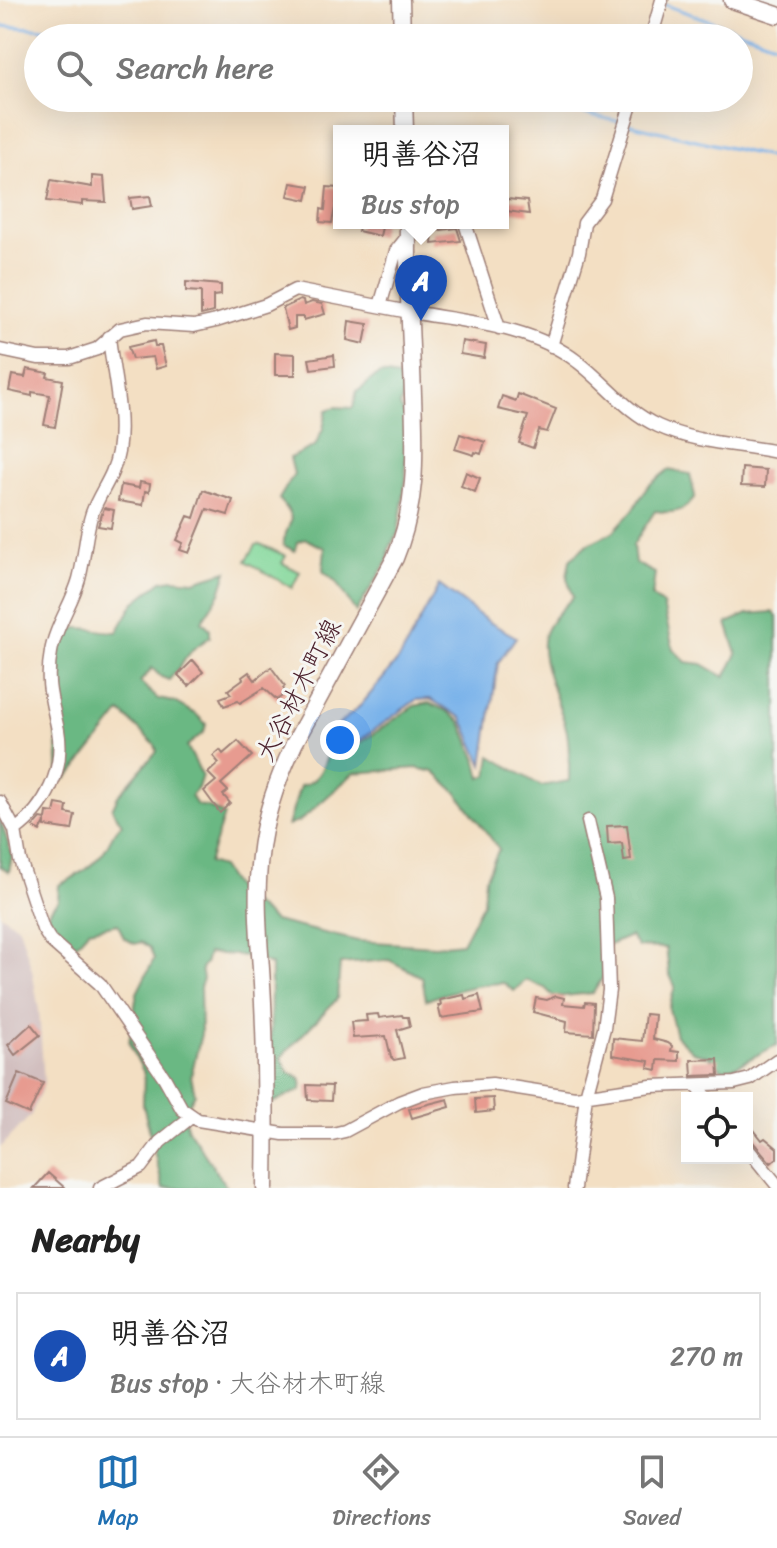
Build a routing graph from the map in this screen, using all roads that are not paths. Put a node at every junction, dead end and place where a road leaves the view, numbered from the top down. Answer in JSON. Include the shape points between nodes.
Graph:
{"nodes":[{"id":1,"x":401,"y":0,"type":"edge"},
{"id":2,"x":662,"y":0,"type":"edge"},
{"id":3,"x":732,"y":0,"type":"edge"},
{"id":4,"x":777,"y":15,"type":"edge"},
{"id":5,"x":402,"y":24,"type":"edge"},
{"id":6,"x":655,"y":24,"type":"edge"},
{"id":7,"x":629,"y":112,"type":"edge"},
{"id":8,"x":408,"y":229,"type":"edge"},
{"id":9,"x":467,"y":229,"type":"edge"},
{"id":10,"x":380,"y":306,"type":"junction"},
{"id":11,"x":499,"y":328,"type":"junction"},
{"id":12,"x":109,"y":337,"type":"junction"},
{"id":13,"x":551,"y":346,"type":"junction"},
{"id":14,"x":0,"y":350,"type":"edge"},
{"id":15,"x":777,"y":452,"type":"edge"},
{"id":16,"x":0,"y":802,"type":"edge"},
{"id":17,"x":588,"y":821,"type":"dead end"},
{"id":18,"x":15,"y":830,"type":"junction"},
{"id":19,"x":777,"y":1060,"type":"edge"},
{"id":20,"x":697,"y":1085,"type":"junction"},
{"id":21,"x":702,"y":1092,"type":"edge"},
{"id":22,"x":586,"y":1096,"type":"junction"},
{"id":23,"x":191,"y":1117,"type":"junction"},
{"id":24,"x":266,"y":1130,"type":"junction"},
{"id":25,"x":753,"y":1155,"type":"edge"},
{"id":26,"x":777,"y":1185,"type":"edge"},
{"id":27,"x":100,"y":1188,"type":"edge"},
{"id":28,"x":265,"y":1188,"type":"edge"},
{"id":29,"x":574,"y":1188,"type":"edge"}],
"edges":[{"from":1,"to":5,"type":"main road"},
{"from":2,"to":6,"type":"street"},
{"from":3,"to":4,"type":"main road"},
{"from":7,"to":13,"type":"street","via":[[602,199],[584,223]]},
{"from":8,"to":10,"type":"street"},
{"from":8,"to":24,"type":"main road","name":"大谷材木町線","via":[[416,460],[412,504],[381,586],[284,765],[260,853]]},
{"from":9,"to":11,"type":"street"},
{"from":10,"to":11,"type":"street"},
{"from":10,"to":12,"type":"street","via":[[295,290],[216,321],[194,326],[134,324]]},
{"from":11,"to":13,"type":"street"},
{"from":12,"to":14,"type":"street","via":[[97,349],[69,358]]},
{"from":12,"to":18,"type":"street","via":[[120,419],[118,452],[111,480],[93,512],[80,577],[50,655],[49,695],[59,745],[48,799]]},
{"from":13,"to":15,"type":"street","via":[[580,363],[633,412],[662,428]]},
{"from":16,"to":18,"type":"street"},
{"from":17,"to":22,"type":"street","via":[[606,898],[610,960],[606,1017]]},
{"from":18,"to":23,"type":"street","via":[[43,929],[100,984]]},
{"from":19,"to":20,"type":"street","via":[[750,1079]]},
{"from":20,"to":21,"type":"street"},
{"from":20,"to":22,"type":"street"},
{"from":22,"to":24,"type":"street","via":[[492,1084],[464,1086],[411,1097],[332,1134]]},
{"from":22,"to":29,"type":"street"},
{"from":23,"to":24,"type":"street"},
{"from":23,"to":27,"type":"street","via":[[160,1142],[141,1167]]},
{"from":24,"to":28,"type":"main road","name":"大谷材木町線"},
{"from":25,"to":26,"type":"street"}]}
